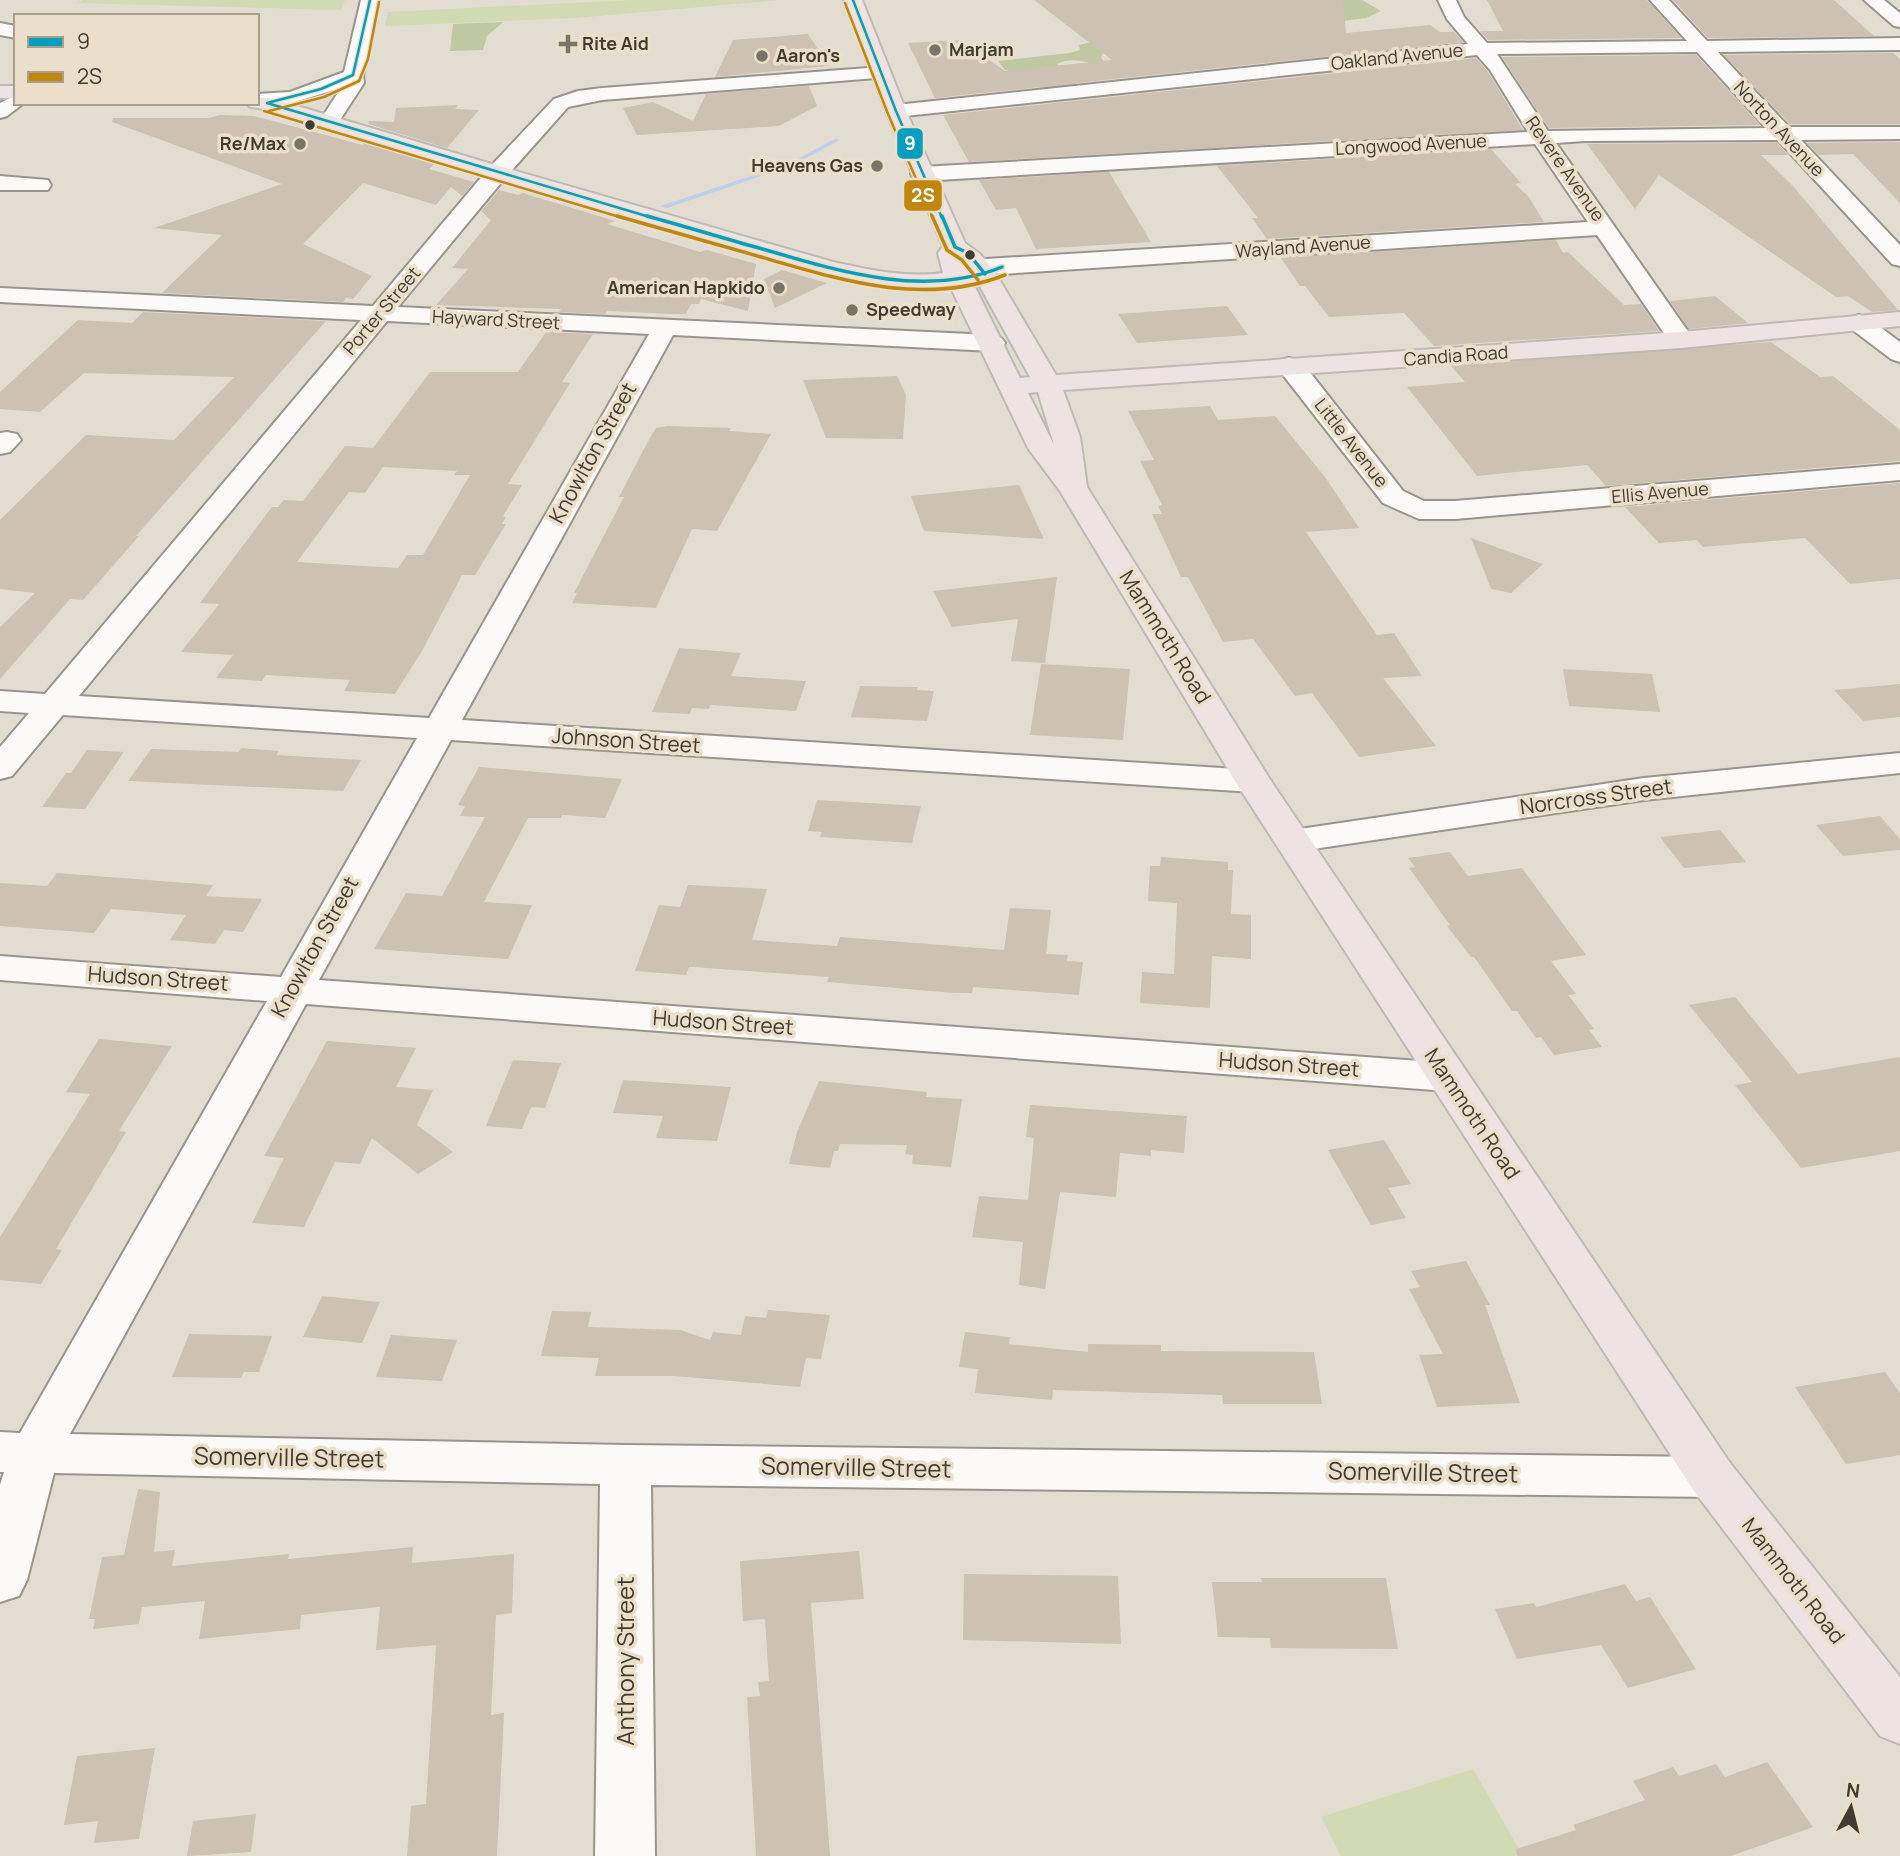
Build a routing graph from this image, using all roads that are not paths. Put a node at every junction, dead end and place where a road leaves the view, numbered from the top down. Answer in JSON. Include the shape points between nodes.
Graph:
{"nodes":[{"id":1,"x":370,"y":0,"type":"edge"},
{"id":2,"x":853,"y":0,"type":"edge"},
{"id":3,"x":1447,"y":0,"type":"edge"},
{"id":4,"x":1659,"y":0,"type":"edge"},
{"id":5,"x":1873,"y":0,"type":"edge"},
{"id":6,"x":1900,"y":22,"type":"edge"},
{"id":7,"x":1900,"y":44,"type":"edge"},
{"id":8,"x":1701,"y":45,"type":"junction"},
{"id":9,"x":1484,"y":49,"type":"junction"},
{"id":10,"x":881,"y":73,"type":"junction"},
{"id":11,"x":353,"y":75,"type":"junction"},
{"id":12,"x":260,"y":102,"type":"edge"},
{"id":13,"x":896,"y":111,"type":"junction"},
{"id":14,"x":329,"y":122,"type":"junction"},
{"id":15,"x":1900,"y":133,"type":"edge"},
{"id":16,"x":1784,"y":134,"type":"junction"},
{"id":17,"x":1541,"y":137,"type":"junction"},
{"id":18,"x":498,"y":173,"type":"junction"},
{"id":19,"x":922,"y":174,"type":"junction"},
{"id":20,"x":0,"y":183,"type":"edge"},
{"id":21,"x":40,"y":185,"type":"dead end"},
{"id":22,"x":1605,"y":228,"type":"junction"},
{"id":23,"x":1900,"y":259,"type":"edge"},
{"id":24,"x":971,"y":266,"type":"junction"},
{"id":25,"x":0,"y":295,"type":"edge"},
{"id":26,"x":379,"y":314,"type":"junction"},
{"id":27,"x":1900,"y":319,"type":"edge"},
{"id":28,"x":1859,"y":323,"type":"junction"},
{"id":29,"x":664,"y":329,"type":"junction"},
{"id":30,"x":1681,"y":340,"type":"junction"},
{"id":31,"x":992,"y":343,"type":"junction"},
{"id":32,"x":1900,"y":354,"type":"edge"},
{"id":33,"x":1289,"y":366,"type":"junction"},
{"id":34,"x":1049,"y":383,"type":"junction"},
{"id":35,"x":1012,"y":386,"type":"junction"},
{"id":36,"x":1900,"y":472,"type":"edge"},
{"id":37,"x":1073,"y":488,"type":"junction"},
{"id":38,"x":1419,"y":510,"type":"joint"},
{"id":39,"x":0,"y":701,"type":"edge"},
{"id":40,"x":52,"y":705,"type":"junction"},
{"id":41,"x":438,"y":727,"type":"junction"},
{"id":42,"x":1900,"y":763,"type":"edge"},
{"id":43,"x":0,"y":769,"type":"edge"},
{"id":44,"x":1253,"y":781,"type":"junction"},
{"id":45,"x":1293,"y":841,"type":"junction"},
{"id":46,"x":0,"y":968,"type":"edge"},
{"id":47,"x":292,"y":988,"type":"junction"},
{"id":48,"x":1447,"y":1077,"type":"junction"},
{"id":49,"x":17,"y":1452,"type":"edge"},
{"id":50,"x":626,"y":1465,"type":"junction"},
{"id":51,"x":1712,"y":1477,"type":"junction"},
{"id":52,"x":0,"y":1580,"type":"edge"},
{"id":53,"x":1900,"y":1720,"type":"edge"},
{"id":54,"x":625,"y":1856,"type":"edge"}],
"edges":[{"from":1,"to":11,"type":"street"},
{"from":2,"to":10,"type":"main road","name":"Mammoth Road"},
{"from":3,"to":9,"type":"street","name":"Revere Avenue","via":[[1456,19]]},
{"from":4,"to":8,"type":"street","name":"Norton Avenue"},
{"from":5,"to":6,"type":"street"},
{"from":7,"to":8,"type":"street","name":"Oakland Avenue"},
{"from":8,"to":9,"type":"street","name":"Oakland Avenue"},
{"from":8,"to":16,"type":"street","name":"Norton Avenue"},
{"from":9,"to":13,"type":"street","name":"Oakland Avenue"},
{"from":9,"to":17,"type":"street","name":"Revere Avenue"},
{"from":10,"to":13,"type":"main road","name":"Mammoth Road"},
{"from":10,"to":18,"type":"street","name":"Porter Street","via":[[578,97],[561,103]]},
{"from":11,"to":12,"type":"street","via":[[321,89]]},
{"from":11,"to":14,"type":"street","via":[[354,83]]},
{"from":12,"to":14,"type":"main road"},
{"from":13,"to":19,"type":"main road","name":"Mammoth Road"},
{"from":14,"to":18,"type":"main road"},
{"from":15,"to":16,"type":"street","name":"Longwood Avenue"},
{"from":16,"to":17,"type":"street","name":"Longwood Avenue"},
{"from":16,"to":23,"type":"street","name":"Norton Avenue"},
{"from":17,"to":19,"type":"street","name":"Longwood Avenue"},
{"from":17,"to":22,"type":"street","name":"Revere Avenue"},
{"from":18,"to":24,"type":"main road","via":[[797,260],[896,281],[920,283]]},
{"from":18,"to":26,"type":"street","name":"Porter Street"},
{"from":19,"to":24,"type":"main road","name":"Mammoth Road"},
{"from":20,"to":21,"type":"street"},
{"from":22,"to":24,"type":"street","name":"Wayland Avenue"},
{"from":22,"to":30,"type":"street","name":"Revere Avenue"},
{"from":24,"to":31,"type":"main road","name":"Mammoth Road"},
{"from":24,"to":34,"type":"main road","name":"Mammoth Road"},
{"from":25,"to":26,"type":"street","name":"Hayward Street"},
{"from":26,"to":29,"type":"street","name":"Hayward Street"},
{"from":26,"to":40,"type":"street","name":"Porter Street"},
{"from":27,"to":28,"type":"main road","name":"Candia Road"},
{"from":28,"to":30,"type":"main road","name":"Candia Road"},
{"from":28,"to":32,"type":"street"},
{"from":29,"to":31,"type":"street","name":"Hayward Street"},
{"from":29,"to":41,"type":"street","name":"Knowlton Street"},
{"from":30,"to":33,"type":"main road","name":"Candia Road"},
{"from":31,"to":35,"type":"main road","name":"Mammoth Road"},
{"from":33,"to":34,"type":"main road","name":"Candia Road"},
{"from":33,"to":38,"type":"street","name":"Little Avenue","via":[[1393,498]]},
{"from":34,"to":35,"type":"main road","name":"Candia Road"},
{"from":34,"to":37,"type":"main road","name":"Mammoth Road","via":[[1070,446]]},
{"from":35,"to":37,"type":"main road","name":"Mammoth Road","via":[[1042,448]]},
{"from":36,"to":38,"type":"street","name":"Ellis Avenue"},
{"from":37,"to":44,"type":"main road","name":"Mammoth Road"},
{"from":39,"to":40,"type":"street","name":"Johnson Street"},
{"from":40,"to":41,"type":"street","name":"Johnson Street"},
{"from":40,"to":43,"type":"street","name":"Porter Street"},
{"from":41,"to":44,"type":"street","name":"Johnson Street"},
{"from":41,"to":47,"type":"street","name":"Knowlton Street"},
{"from":42,"to":45,"type":"street","name":"Norcross Street","via":[[1644,789]]},
{"from":44,"to":45,"type":"main road","name":"Mammoth Road"},
{"from":45,"to":48,"type":"main road","name":"Mammoth Road"},
{"from":46,"to":47,"type":"street","name":"Hudson Street"},
{"from":47,"to":48,"type":"street","name":"Hudson Street"},
{"from":47,"to":49,"type":"street","name":"Knowlton Street"},
{"from":48,"to":51,"type":"main road","name":"Mammoth Road"},
{"from":49,"to":50,"type":"street","name":"Somerville Street"},
{"from":49,"to":52,"type":"street","name":"Knowlton Street"},
{"from":50,"to":51,"type":"street","name":"Somerville Street"},
{"from":50,"to":54,"type":"street","name":"Anthony Street"},
{"from":51,"to":53,"type":"main road","name":"Mammoth Road"}]}
